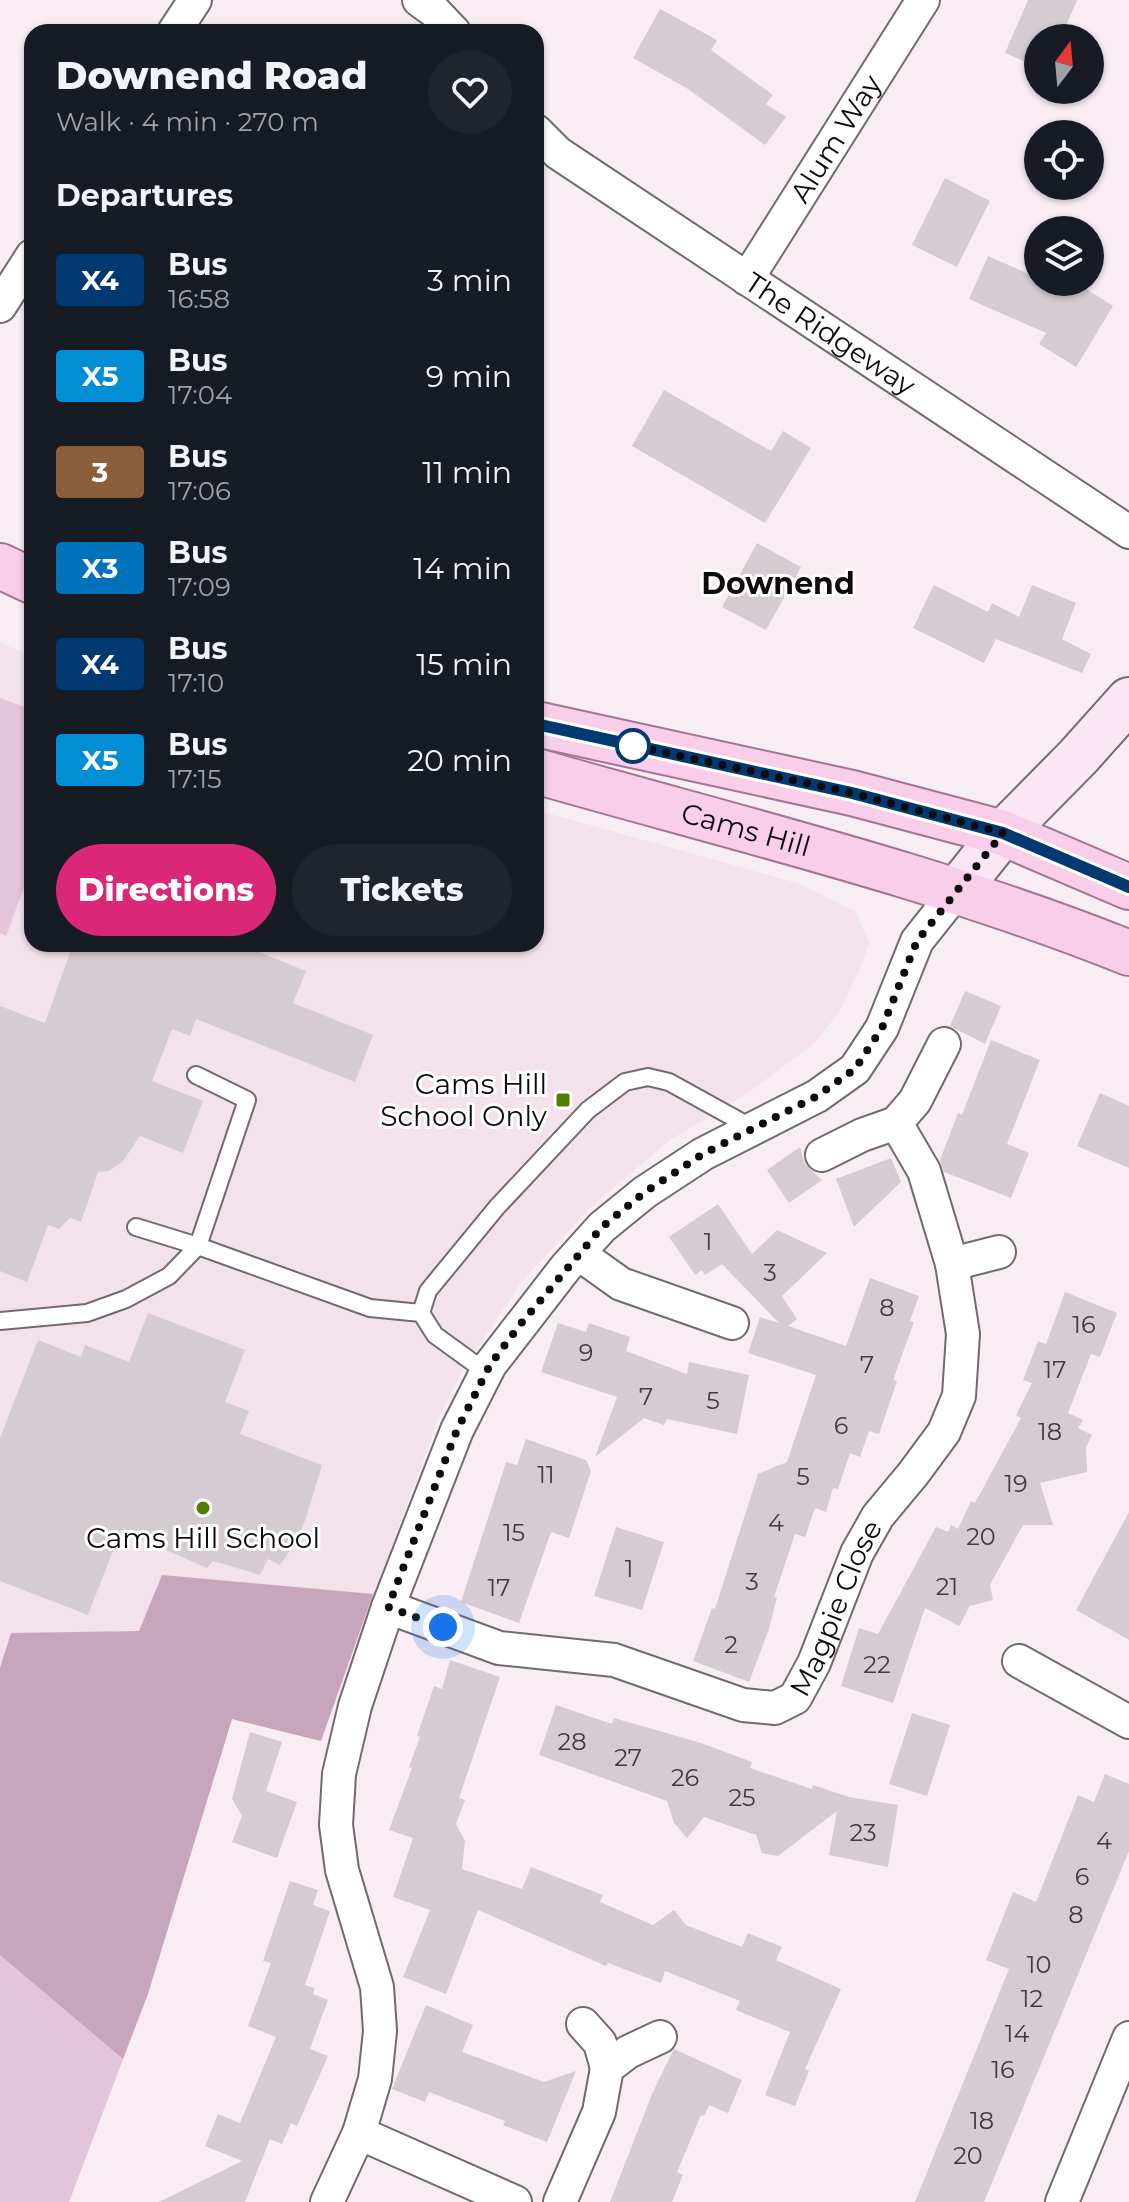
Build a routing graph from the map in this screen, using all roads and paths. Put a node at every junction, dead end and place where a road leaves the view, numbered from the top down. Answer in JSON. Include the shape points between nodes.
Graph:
{"nodes":[{"id":1,"x":195,"y":0,"type":"edge"},
{"id":2,"x":419,"y":0,"type":"edge"},
{"id":3,"x":923,"y":0,"type":"edge"},
{"id":4,"x":179,"y":24,"type":"edge"},
{"id":5,"x":446,"y":24,"type":"edge"},
{"id":6,"x":544,"y":139,"type":"edge"},
{"id":7,"x":24,"y":268,"type":"edge"},
{"id":8,"x":747,"y":279,"type":"junction"},
{"id":9,"x":0,"y":306,"type":"edge"},
{"id":10,"x":1129,"y":532,"type":"edge"},
{"id":11,"x":0,"y":566,"type":"edge"},
{"id":12,"x":24,"y":577,"type":"edge"},
{"id":13,"x":1129,"y":700,"type":"edge"},
{"id":14,"x":544,"y":726,"type":"edge"},
{"id":15,"x":544,"y":773,"type":"edge"},
{"id":16,"x":1003,"y":833,"type":"junction"},
{"id":17,"x":1129,"y":887,"type":"edge"},
{"id":18,"x":956,"y":892,"type":"junction"},
{"id":19,"x":1129,"y":953,"type":"edge"},
{"id":20,"x":944,"y":1044,"type":"dead end"},
{"id":21,"x":196,"y":1075,"type":"dead end"},
{"id":22,"x":896,"y":1123,"type":"junction"},
{"id":23,"x":754,"y":1129,"type":"junction"},
{"id":24,"x":822,"y":1155,"type":"dead end"},
{"id":25,"x":136,"y":1227,"type":"dead end"},
{"id":26,"x":198,"y":1246,"type":"junction"},
{"id":27,"x":999,"y":1252,"type":"dead end"},
{"id":28,"x":579,"y":1254,"type":"junction"},
{"id":29,"x":952,"y":1264,"type":"junction"},
{"id":30,"x":421,"y":1313,"type":"junction"},
{"id":31,"x":0,"y":1321,"type":"edge"},
{"id":32,"x":732,"y":1323,"type":"dead end"},
{"id":33,"x":486,"y":1372,"type":"junction"},
{"id":34,"x":388,"y":1607,"type":"junction"},
{"id":35,"x":1019,"y":1661,"type":"dead end"},
{"id":36,"x":1129,"y":1722,"type":"edge"},
{"id":37,"x":583,"y":2024,"type":"dead end"},
{"id":38,"x":660,"y":2037,"type":"dead end"},
{"id":39,"x":1129,"y":2038,"type":"edge"},
{"id":40,"x":607,"y":2068,"type":"junction"},
{"id":41,"x":359,"y":2133,"type":"junction"},
{"id":42,"x":327,"y":2202,"type":"edge"},
{"id":43,"x":515,"y":2202,"type":"edge"},
{"id":44,"x":560,"y":2202,"type":"edge"},
{"id":45,"x":1062,"y":2202,"type":"edge"}],
"edges":[{"from":1,"to":4,"type":"street"},
{"from":2,"to":5,"type":"street"},
{"from":3,"to":8,"type":"street","name":"Alum Way"},
{"from":6,"to":8,"type":"street","name":"The Ridgeway"},
{"from":7,"to":9,"type":"street"},
{"from":8,"to":10,"type":"street","name":"The Ridgeway"},
{"from":11,"to":12,"type":"main road"},
{"from":13,"to":16,"type":"street"},
{"from":14,"to":16,"type":"main road","name":"Cams Hill","via":[[852,793]]},
{"from":15,"to":18,"type":"main road","name":"Cams Hill"},
{"from":16,"to":17,"type":"main road","name":"Cams Hill"},
{"from":16,"to":18,"type":"street"},
{"from":18,"to":19,"type":"main road","name":"Cams Hill"},
{"from":18,"to":23,"type":"street","via":[[917,941],[882,1028],[855,1069]]},
{"from":20,"to":22,"type":"street","via":[[915,1101]]},
{"from":21,"to":26,"type":"lane","via":[[247,1100]]},
{"from":22,"to":24,"type":"street"},
{"from":22,"to":29,"type":"street","name":"Magpie Close","via":[[924,1171]]},
{"from":23,"to":28,"type":"street","via":[[645,1192]]},
{"from":23,"to":30,"type":"lane","via":[[669,1082],[648,1077],[625,1082],[588,1110],[497,1207],[428,1291]]},
{"from":25,"to":26,"type":"lane"},
{"from":26,"to":30,"type":"lane","via":[[370,1308]]},
{"from":26,"to":31,"type":"lane","via":[[169,1276],[126,1299],[87,1313]]},
{"from":27,"to":29,"type":"street"},
{"from":28,"to":32,"type":"street","via":[[621,1284]]},
{"from":28,"to":33,"type":"street"},
{"from":29,"to":34,"type":"street","name":"Magpie Close","via":[[963,1334],[959,1396],[944,1432],[878,1516],[857,1553],[795,1698],[775,1708],[743,1705],[614,1660],[499,1648]]},
{"from":30,"to":33,"type":"lane","via":[[435,1335]]},
{"from":33,"to":34,"type":"street","via":[[457,1430]]},
{"from":34,"to":41,"type":"street","via":[[351,1720],[339,1774],[336,1825],[342,1870],[377,1987],[375,2079]]},
{"from":35,"to":36,"type":"street"},
{"from":37,"to":40,"type":"street","via":[[600,2043]]},
{"from":38,"to":40,"type":"street"},
{"from":39,"to":45,"type":"street"},
{"from":40,"to":44,"type":"street","via":[[599,2112]]},
{"from":41,"to":42,"type":"street"},
{"from":41,"to":43,"type":"street"}]}
